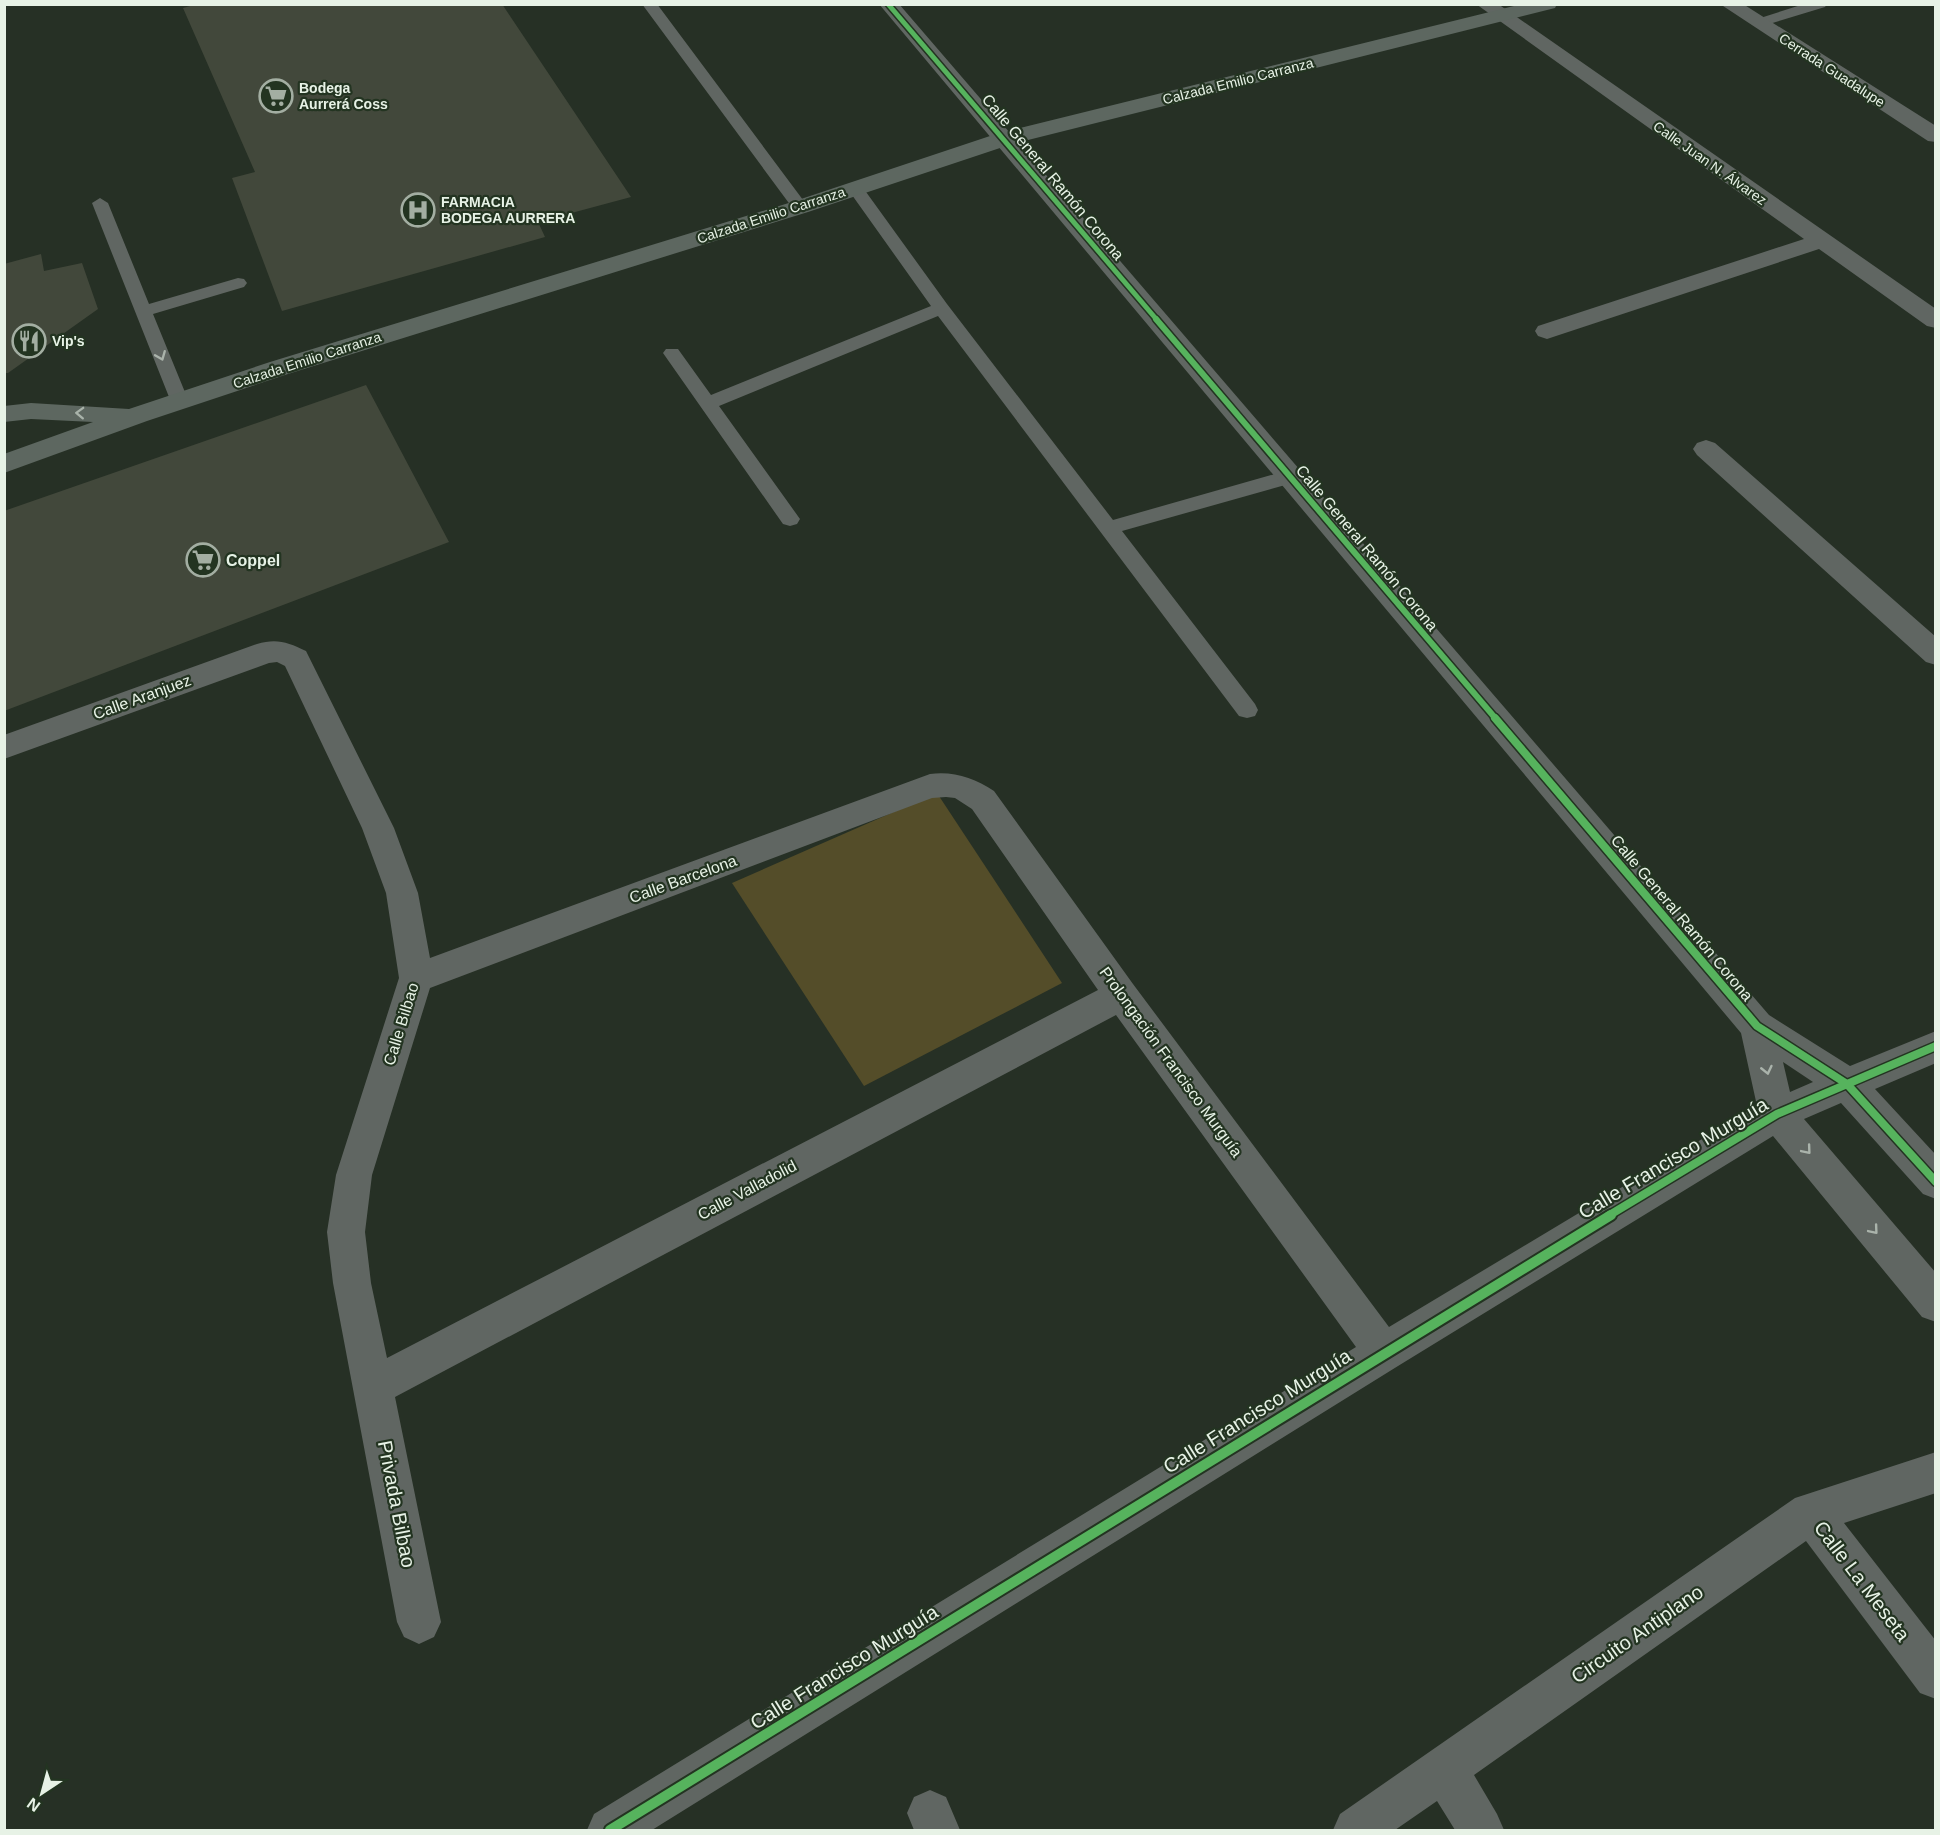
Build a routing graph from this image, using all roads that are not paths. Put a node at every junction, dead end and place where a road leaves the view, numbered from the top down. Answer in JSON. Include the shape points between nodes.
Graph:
{"nodes":[{"id":1,"x":649,"y":4,"type":"edge"},
{"id":2,"x":888,"y":4,"type":"edge"},
{"id":3,"x":1548,"y":4,"type":"edge"},
{"id":4,"x":1729,"y":4,"type":"edge"},
{"id":5,"x":1820,"y":4,"type":"edge"},
{"id":6,"x":1493,"y":10,"type":"edge"},
{"id":7,"x":1759,"y":23,"type":"junction"},
{"id":8,"x":1935,"y":111,"type":"edge"},
{"id":9,"x":1909,"y":119,"type":"junction"},
{"id":10,"x":1935,"y":136,"type":"edge"},
{"id":11,"x":1004,"y":140,"type":"junction"},
{"id":12,"x":855,"y":188,"type":"junction"},
{"id":13,"x":100,"y":203,"type":"dead end"},
{"id":14,"x":800,"y":207,"type":"junction"},
{"id":15,"x":1821,"y":241,"type":"junction"},
{"id":16,"x":238,"y":283,"type":"dead end"},
{"id":17,"x":941,"y":308,"type":"junction"},
{"id":18,"x":142,"y":310,"type":"junction"},
{"id":19,"x":1935,"y":321,"type":"edge"},
{"id":20,"x":1547,"y":331,"type":"dead end"},
{"id":21,"x":672,"y":353,"type":"dead end"},
{"id":22,"x":180,"y":402,"type":"junction"},
{"id":23,"x":710,"y":403,"type":"junction"},
{"id":24,"x":4,"y":409,"type":"edge"},
{"id":25,"x":31,"y":411,"type":"junction"},
{"id":26,"x":4,"y":414,"type":"edge"},
{"id":27,"x":138,"y":416,"type":"junction"},
{"id":28,"x":1706,"y":449,"type":"dead end"},
{"id":29,"x":4,"y":464,"type":"edge"},
{"id":30,"x":1289,"y":477,"type":"junction"},
{"id":31,"x":790,"y":519,"type":"dead end"},
{"id":32,"x":1109,"y":528,"type":"junction"},
{"id":33,"x":281,"y":651,"type":"joint"},
{"id":34,"x":1935,"y":654,"type":"edge"},
{"id":35,"x":1247,"y":710,"type":"dead end"},
{"id":36,"x":4,"y":747,"type":"edge"},
{"id":37,"x":950,"y":784,"type":"joint"},
{"id":38,"x":416,"y":978,"type":"junction"},
{"id":39,"x":1121,"y":995,"type":"junction"},
{"id":40,"x":1757,"y":1026,"type":"junction"},
{"id":41,"x":1935,"y":1046,"type":"edge"},
{"id":42,"x":1847,"y":1084,"type":"junction"},
{"id":43,"x":1777,"y":1114,"type":"junction"},
{"id":44,"x":1935,"y":1182,"type":"edge"},
{"id":45,"x":1935,"y":1303,"type":"edge"},
{"id":46,"x":1384,"y":1352,"type":"junction"},
{"id":47,"x":374,"y":1386,"type":"junction"},
{"id":48,"x":1935,"y":1472,"type":"edge"},
{"id":49,"x":1810,"y":1513,"type":"junction"},
{"id":50,"x":419,"y":1622,"type":"dead end"},
{"id":51,"x":1935,"y":1677,"type":"edge"},
{"id":52,"x":1444,"y":1769,"type":"junction"},
{"id":53,"x":610,"y":1830,"type":"edge"},
{"id":54,"x":1356,"y":1830,"type":"edge"},
{"id":55,"x":1481,"y":1830,"type":"edge"}],
"edges":[{"from":1,"to":14,"type":"lane"},
{"from":2,"to":11,"type":"street","name":"Calle General Ramón Corona"},
{"from":3,"to":6,"type":"main road","name":"Calzada Emilio Carranza"},
{"from":4,"to":7,"type":"street","name":"Cerrada Guadalupe"},
{"from":5,"to":7,"type":"lane"},
{"from":6,"to":11,"type":"main road","name":"Calzada Emilio Carranza"},
{"from":6,"to":15,"type":"street","name":"Calle Juan N. Álvarez"},
{"from":7,"to":9,"type":"street","name":"Cerrada Guadalupe"},
{"from":8,"to":9,"type":"street"},
{"from":9,"to":10,"type":"street","name":"Cerrada Guadalupe"},
{"from":11,"to":12,"type":"main road","name":"Calzada Emilio Carranza"},
{"from":11,"to":30,"type":"street","name":"Calle General Ramón Corona"},
{"from":12,"to":14,"type":"main road","name":"Calzada Emilio Carranza"},
{"from":12,"to":17,"type":"lane"},
{"from":13,"to":18,"type":"lane"},
{"from":14,"to":22,"type":"main road","name":"Calzada Emilio Carranza"},
{"from":15,"to":19,"type":"street","name":"Calle Juan N. Álvarez"},
{"from":15,"to":20,"type":"street"},
{"from":16,"to":18,"type":"lane"},
{"from":17,"to":23,"type":"lane"},
{"from":17,"to":32,"type":"lane"},
{"from":18,"to":22,"type":"lane","one_way":true},
{"from":21,"to":23,"type":"lane"},
{"from":22,"to":27,"type":"main road","name":"Calzada Emilio Carranza"},
{"from":23,"to":31,"type":"lane"},
{"from":24,"to":25,"type":"main road"},
{"from":25,"to":26,"type":"main road"},
{"from":27,"to":25,"type":"main road","one_way":true},
{"from":27,"to":29,"type":"main road","name":"Calzada Emilio Carranza"},
{"from":28,"to":34,"type":"street"},
{"from":30,"to":32,"type":"lane"},
{"from":30,"to":40,"type":"street","name":"Calle General Ramón Corona"},
{"from":32,"to":35,"type":"lane"},
{"from":33,"to":36,"type":"street","name":"Calle Aranjuez","via":[[267,652]]},
{"from":33,"to":38,"type":"street","name":"Calle Bilbao","via":[[296,659],[378,828],[402,893]]},
{"from":37,"to":38,"type":"street","name":"Calle Barcelona","via":[[930,786]]},
{"from":37,"to":39,"type":"street","name":"Prolongación Francisco Murguía","via":[[983,800]]},
{"from":38,"to":47,"type":"street","name":"Calle Bilbao","via":[[354,1175],[346,1232],[352,1283]]},
{"from":39,"to":46,"type":"street","name":"Prolongación Francisco Murguía"},
{"from":39,"to":47,"type":"street","name":"Calle Valladolid"},
{"from":40,"to":42,"type":"street","name":"Calle General Ramón Corona"},
{"from":40,"to":43,"type":"street","name":"Calle General Ramón Corona","one_way":true},
{"from":41,"to":42,"type":"street","name":"Calle Francisco Murguía"},
{"from":42,"to":43,"type":"street","name":"Calle Francisco Murguía"},
{"from":42,"to":44,"type":"street","name":"Calle General Ramón Corona"},
{"from":43,"to":45,"type":"street","one_way":true},
{"from":43,"to":46,"type":"street","name":"Calle Francisco Murguía"},
{"from":46,"to":53,"type":"street","name":"Calle Francisco Murguía"},
{"from":47,"to":50,"type":"street","name":"Privada Bilbao"},
{"from":48,"to":49,"type":"street","name":"Circuito Antiplano"},
{"from":49,"to":51,"type":"street","name":"Calle La Meseta"},
{"from":49,"to":52,"type":"street","name":"Circuito Antiplano"},
{"from":52,"to":54,"type":"street","name":"Circuito Antiplano"},
{"from":52,"to":55,"type":"street"}]}
